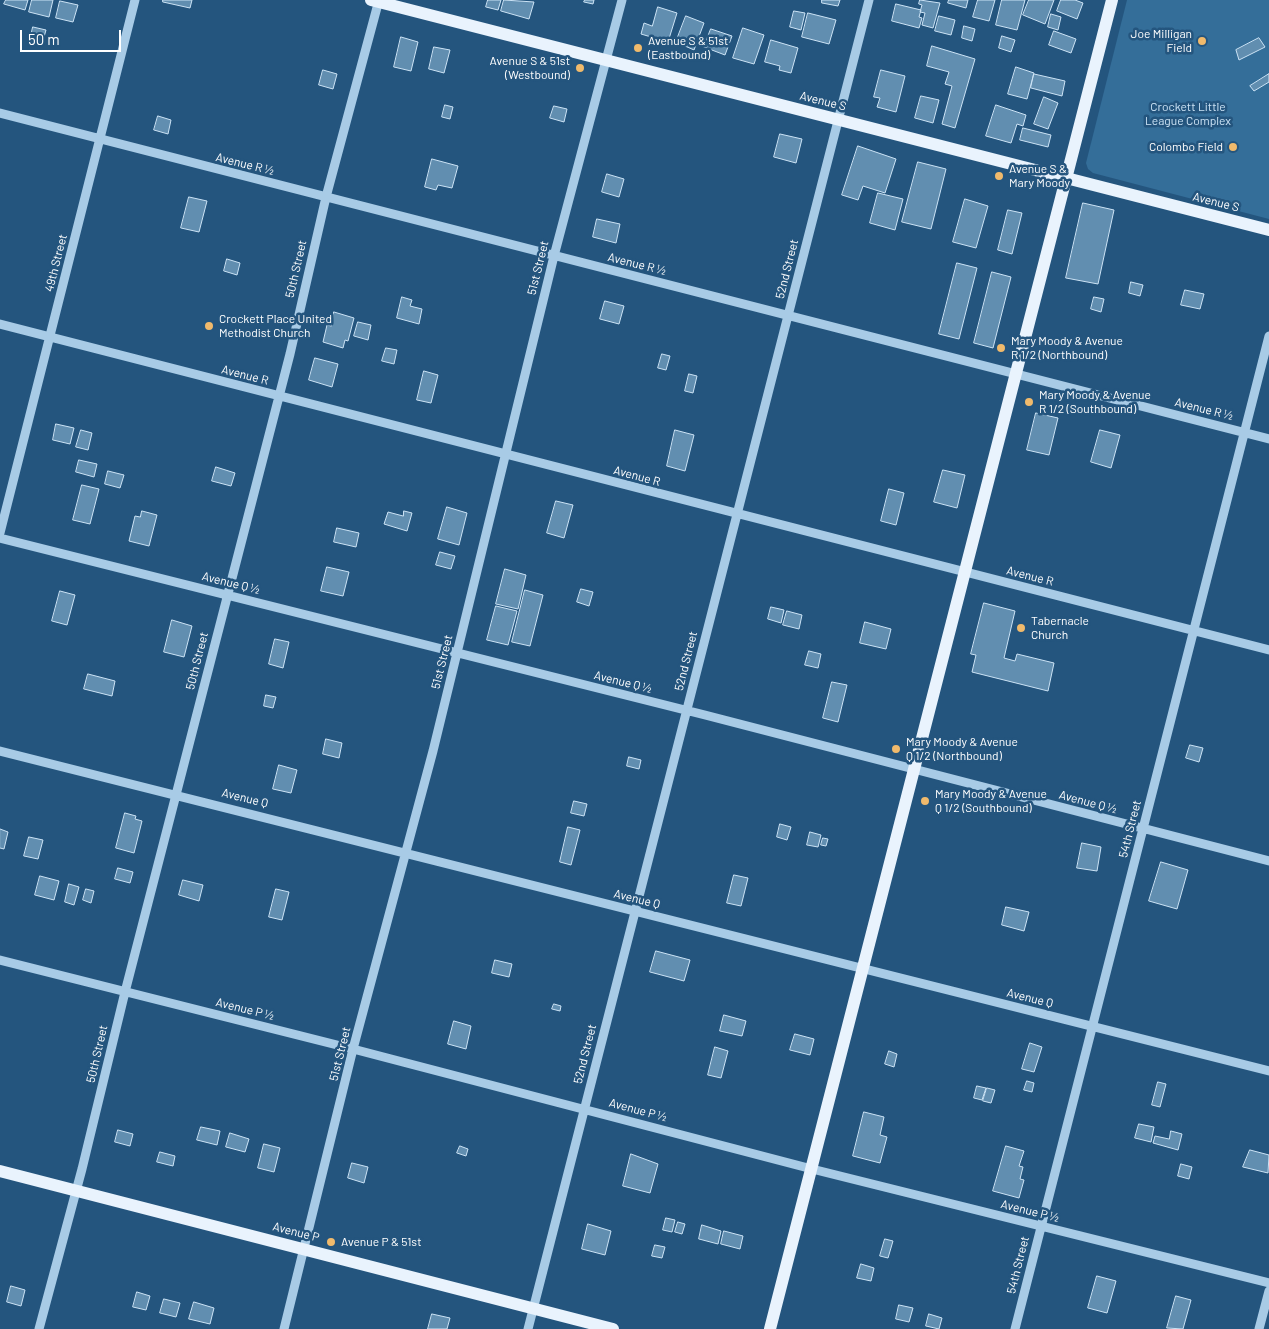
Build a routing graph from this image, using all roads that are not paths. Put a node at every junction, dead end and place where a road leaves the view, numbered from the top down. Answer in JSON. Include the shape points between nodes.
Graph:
{"nodes":[{"id":1,"x":135,"y":0,"type":"edge"},
{"id":2,"x":622,"y":0,"type":"edge"},
{"id":3,"x":869,"y":0,"type":"edge"},
{"id":4,"x":1112,"y":0,"type":"edge"},
{"id":5,"x":376,"y":1,"type":"edge"},
{"id":6,"x":606,"y":60,"type":"junction"},
{"id":7,"x":0,"y":113,"type":"edge"},
{"id":8,"x":838,"y":119,"type":"junction"},
{"id":9,"x":100,"y":139,"type":"junction"},
{"id":10,"x":1066,"y":177,"type":"junction"},
{"id":11,"x":326,"y":197,"type":"junction"},
{"id":12,"x":1269,"y":230,"type":"edge"},
{"id":13,"x":554,"y":256,"type":"junction"},
{"id":14,"x":788,"y":316,"type":"junction"},
{"id":15,"x":0,"y":324,"type":"edge"},
{"id":16,"x":1269,"y":336,"type":"edge"},
{"id":17,"x":50,"y":337,"type":"junction"},
{"id":18,"x":1016,"y":374,"type":"junction"},
{"id":19,"x":278,"y":396,"type":"junction"},
{"id":20,"x":1244,"y":432,"type":"junction"},
{"id":21,"x":1269,"y":438,"type":"edge"},
{"id":22,"x":505,"y":454,"type":"junction"},
{"id":23,"x":737,"y":514,"type":"junction"},
{"id":24,"x":0,"y":533,"type":"edge"},
{"id":25,"x":0,"y":538,"type":"edge"},
{"id":26,"x":965,"y":572,"type":"junction"},
{"id":27,"x":226,"y":594,"type":"junction"},
{"id":28,"x":1194,"y":631,"type":"junction"},
{"id":29,"x":1269,"y":650,"type":"edge"},
{"id":30,"x":457,"y":653,"type":"junction"},
{"id":31,"x":687,"y":710,"type":"junction"},
{"id":32,"x":0,"y":751,"type":"edge"},
{"id":33,"x":914,"y":769,"type":"junction"},
{"id":34,"x":176,"y":794,"type":"junction"},
{"id":35,"x":1143,"y":830,"type":"junction"},
{"id":36,"x":406,"y":851,"type":"junction"},
{"id":37,"x":1269,"y":861,"type":"edge"},
{"id":38,"x":635,"y":912,"type":"junction"},
{"id":39,"x":0,"y":960,"type":"edge"},
{"id":40,"x":863,"y":969,"type":"junction"},
{"id":41,"x":125,"y":992,"type":"junction"},
{"id":42,"x":1092,"y":1026,"type":"junction"},
{"id":43,"x":354,"y":1049,"type":"junction"},
{"id":44,"x":1269,"y":1071,"type":"edge"},
{"id":45,"x":584,"y":1109,"type":"junction"},
{"id":46,"x":812,"y":1169,"type":"junction"},
{"id":47,"x":0,"y":1171,"type":"edge"},
{"id":48,"x":76,"y":1190,"type":"junction"},
{"id":49,"x":1041,"y":1226,"type":"junction"},
{"id":50,"x":304,"y":1248,"type":"junction"},
{"id":51,"x":1269,"y":1284,"type":"edge"},
{"id":52,"x":1269,"y":1291,"type":"edge"},
{"id":53,"x":533,"y":1308,"type":"junction"},
{"id":54,"x":39,"y":1329,"type":"edge"},
{"id":55,"x":284,"y":1329,"type":"edge"},
{"id":56,"x":528,"y":1329,"type":"edge"},
{"id":57,"x":613,"y":1329,"type":"edge"},
{"id":58,"x":770,"y":1329,"type":"edge"},
{"id":59,"x":1015,"y":1329,"type":"edge"},
{"id":60,"x":1259,"y":1329,"type":"edge"}],
"edges":[{"from":1,"to":9,"type":"street","name":"49th Street"},
{"from":2,"to":6,"type":"street","name":"51st Street"},
{"from":3,"to":8,"type":"street","name":"52nd Street"},
{"from":4,"to":10,"type":"main road"},
{"from":5,"to":6,"type":"main road","name":"Avenue S"},
{"from":5,"to":11,"type":"street","name":"50th Street"},
{"from":6,"to":8,"type":"main road","name":"Avenue S"},
{"from":6,"to":13,"type":"street","name":"51st Street"},
{"from":7,"to":9,"type":"street","name":"Avenue R ½"},
{"from":8,"to":10,"type":"main road","name":"Avenue S"},
{"from":8,"to":14,"type":"street","name":"52nd Street"},
{"from":9,"to":11,"type":"street","name":"Avenue R ½"},
{"from":9,"to":17,"type":"street","name":"49th Street"},
{"from":10,"to":12,"type":"main road","name":"Avenue S"},
{"from":10,"to":18,"type":"main road"},
{"from":11,"to":13,"type":"street","name":"Avenue R ½"},
{"from":11,"to":19,"type":"street","name":"50th Street"},
{"from":13,"to":14,"type":"street","name":"Avenue R ½"},
{"from":13,"to":22,"type":"street","name":"51st Street"},
{"from":14,"to":18,"type":"street","name":"Avenue R ½"},
{"from":14,"to":23,"type":"street","name":"52nd Street"},
{"from":15,"to":17,"type":"street","name":"Avenue R"},
{"from":16,"to":20,"type":"street","name":"54th Street"},
{"from":17,"to":19,"type":"street","name":"Avenue R"},
{"from":17,"to":24,"type":"street","name":"49th Street"},
{"from":18,"to":20,"type":"street","name":"Avenue R ½"},
{"from":18,"to":26,"type":"main road"},
{"from":19,"to":22,"type":"street","name":"Avenue R"},
{"from":19,"to":27,"type":"street","name":"50th Street"},
{"from":20,"to":21,"type":"street","name":"Avenue R ½"},
{"from":20,"to":28,"type":"street","name":"54th Street"},
{"from":22,"to":23,"type":"street","name":"Avenue R"},
{"from":22,"to":30,"type":"street","name":"51st Street"},
{"from":23,"to":26,"type":"street","name":"Avenue R"},
{"from":23,"to":31,"type":"street","name":"52nd Street"},
{"from":25,"to":27,"type":"street","name":"Avenue Q ½"},
{"from":26,"to":28,"type":"street","name":"Avenue R"},
{"from":26,"to":33,"type":"main road"},
{"from":27,"to":30,"type":"street","name":"Avenue Q ½"},
{"from":27,"to":34,"type":"street","name":"50th Street"},
{"from":28,"to":29,"type":"street","name":"Avenue R"},
{"from":28,"to":35,"type":"street","name":"54th Street"},
{"from":30,"to":31,"type":"street","name":"Avenue Q ½"},
{"from":30,"to":36,"type":"street","name":"51st Street"},
{"from":31,"to":33,"type":"street","name":"Avenue Q ½"},
{"from":31,"to":38,"type":"street","name":"52nd Street"},
{"from":32,"to":34,"type":"street","name":"Avenue Q"},
{"from":33,"to":35,"type":"street","name":"Avenue Q ½"},
{"from":33,"to":40,"type":"main road"},
{"from":34,"to":36,"type":"street","name":"Avenue Q"},
{"from":34,"to":41,"type":"street","name":"50th Street"},
{"from":35,"to":37,"type":"street","name":"Avenue Q ½"},
{"from":35,"to":42,"type":"street","name":"54th Street"},
{"from":36,"to":38,"type":"street","name":"Avenue Q"},
{"from":36,"to":43,"type":"street","name":"51st Street"},
{"from":38,"to":40,"type":"street","name":"Avenue Q"},
{"from":38,"to":45,"type":"street","name":"52nd Street"},
{"from":39,"to":41,"type":"street","name":"Avenue P ½"},
{"from":40,"to":42,"type":"street","name":"Avenue Q"},
{"from":40,"to":46,"type":"main road"},
{"from":41,"to":43,"type":"street","name":"Avenue P ½"},
{"from":41,"to":48,"type":"street","name":"50th Street"},
{"from":42,"to":44,"type":"street","name":"Avenue Q"},
{"from":42,"to":49,"type":"street","name":"54th Street"},
{"from":43,"to":45,"type":"street","name":"Avenue P ½"},
{"from":43,"to":50,"type":"street","name":"51st Street"},
{"from":45,"to":46,"type":"street","name":"Avenue P ½"},
{"from":45,"to":53,"type":"street","name":"52nd Street"},
{"from":46,"to":49,"type":"street","name":"Avenue P ½"},
{"from":46,"to":58,"type":"main road"},
{"from":47,"to":48,"type":"main road","name":"Avenue P"},
{"from":48,"to":50,"type":"main road","name":"Avenue P"},
{"from":48,"to":54,"type":"street","name":"50th Street"},
{"from":49,"to":51,"type":"street","name":"Avenue P ½"},
{"from":49,"to":59,"type":"street","name":"54th Street"},
{"from":50,"to":53,"type":"main road","name":"Avenue P"},
{"from":50,"to":55,"type":"street","name":"51st Street"},
{"from":52,"to":60,"type":"street"},
{"from":53,"to":56,"type":"street","name":"52nd Street"},
{"from":53,"to":57,"type":"main road","name":"Avenue P"}]}
